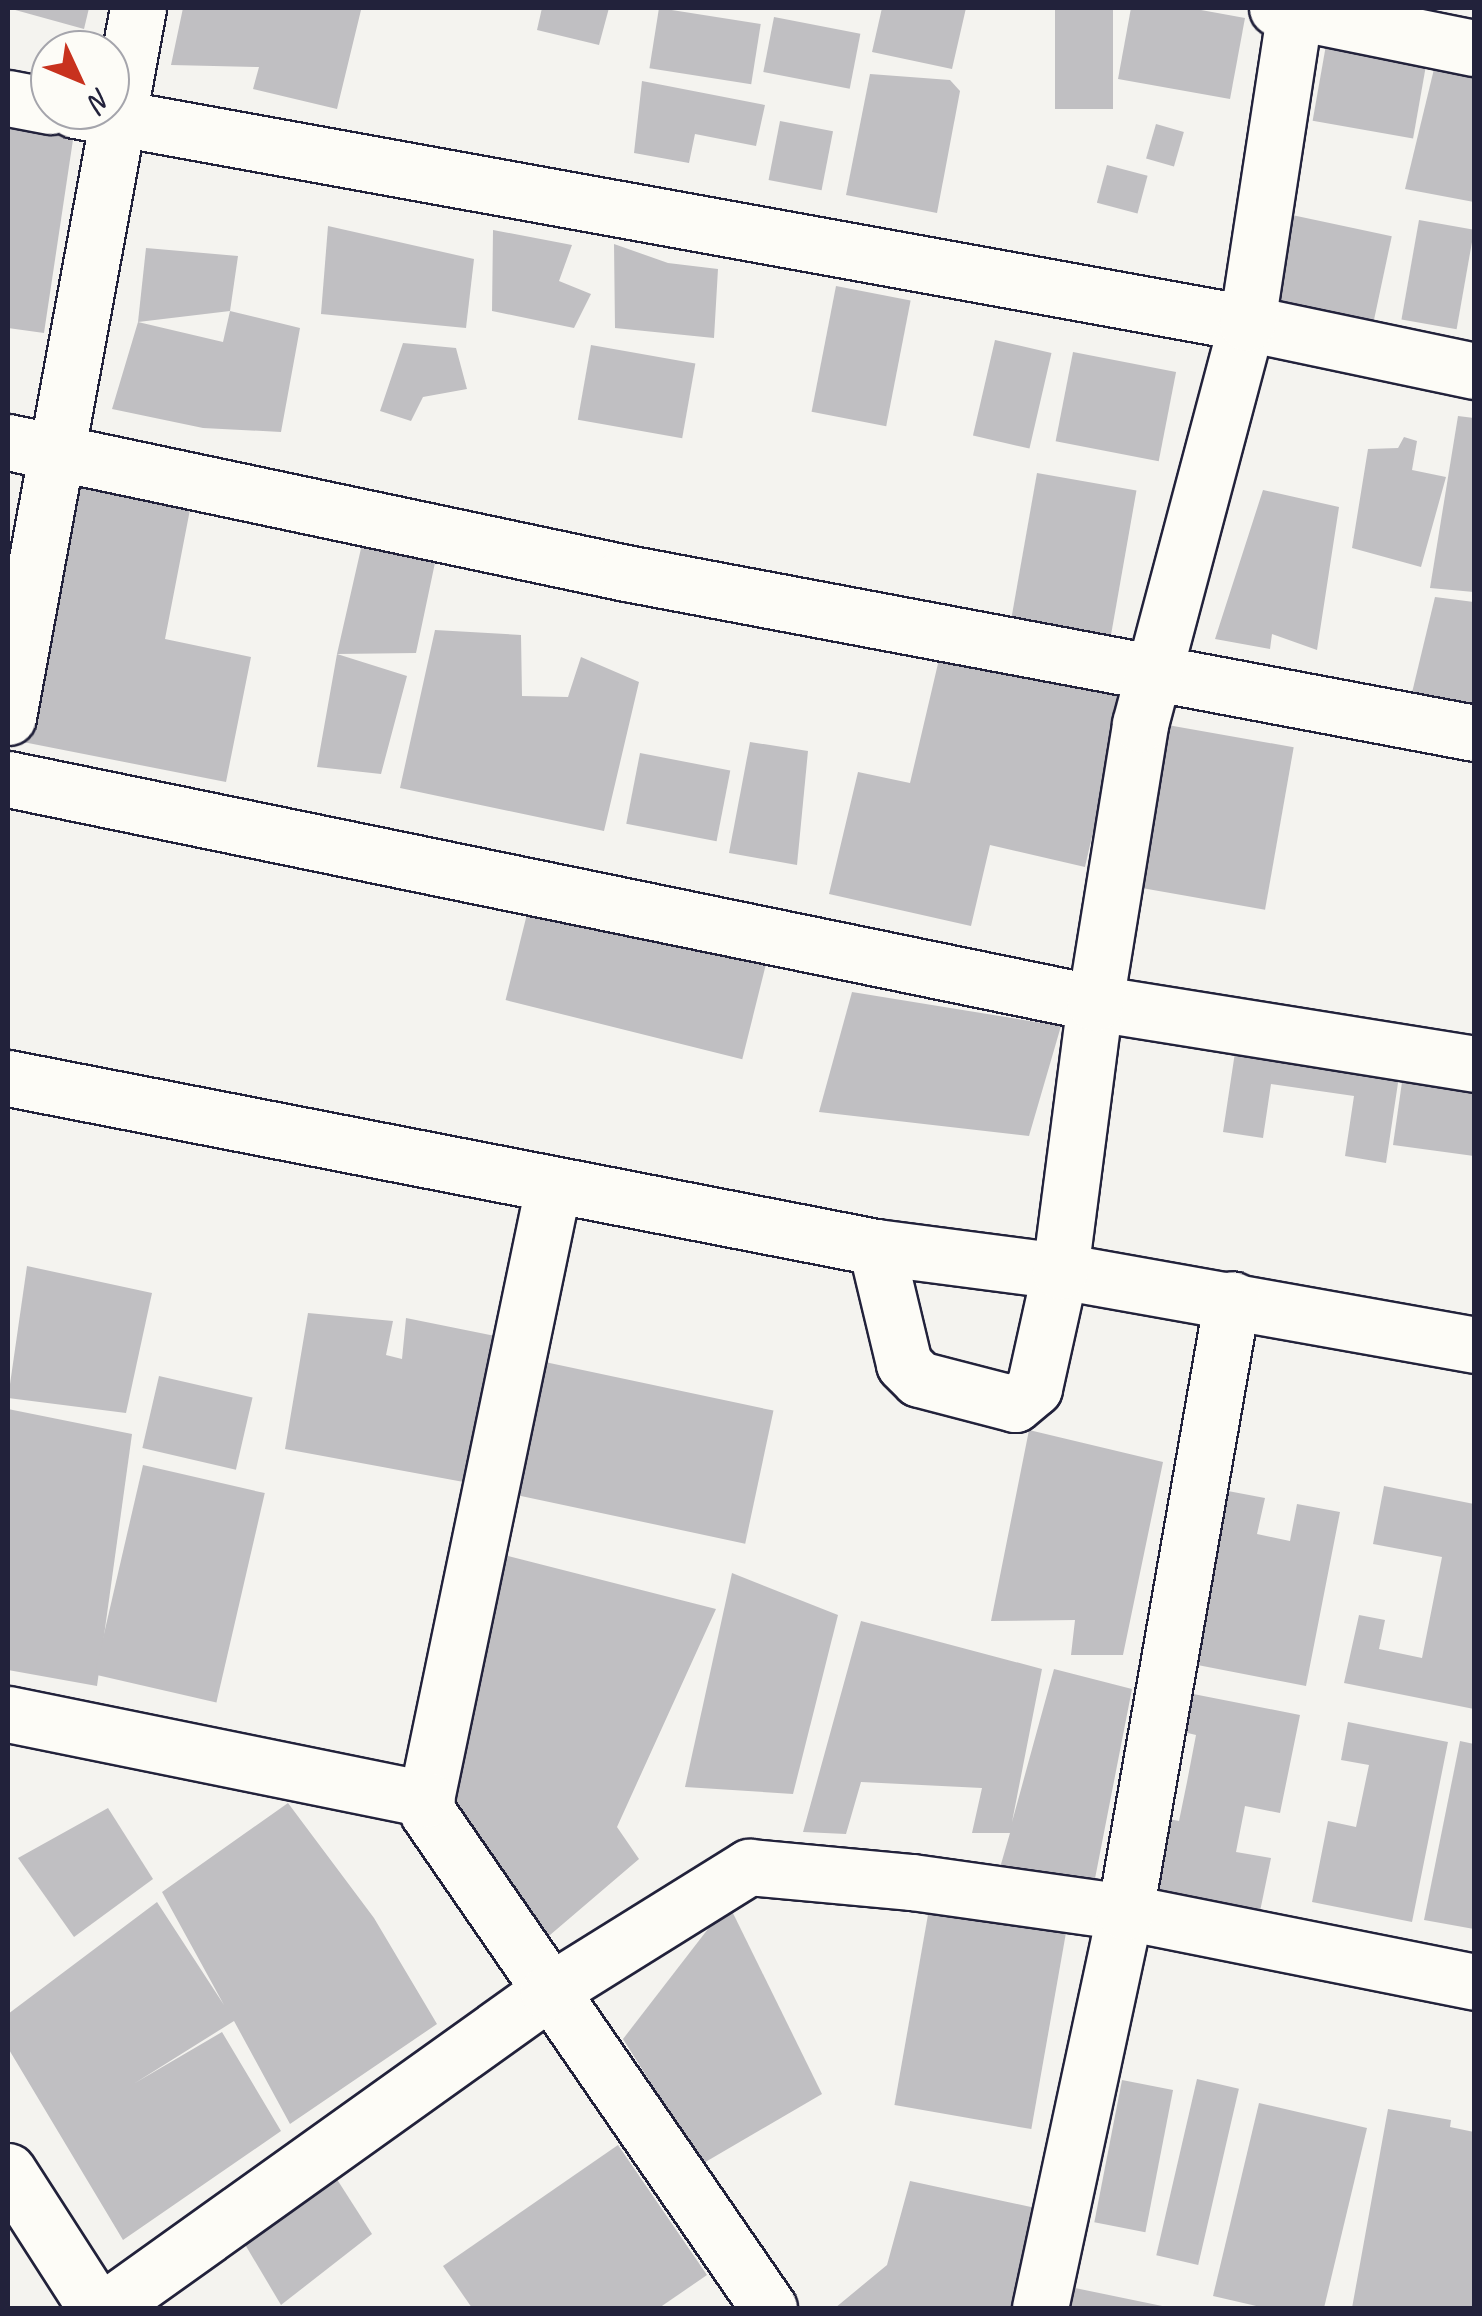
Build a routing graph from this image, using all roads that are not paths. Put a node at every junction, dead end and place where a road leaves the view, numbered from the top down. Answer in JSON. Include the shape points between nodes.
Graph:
{"nodes":[{"id":1,"x":1289,"y":9,"type":"edge"},
{"id":2,"x":1474,"y":48,"type":"edge"},
{"id":3,"x":130,"y":120,"type":"edge"},
{"id":4,"x":94,"y":130,"type":"edge"},
{"id":5,"x":1247,"y":323,"type":"junction"},
{"id":6,"x":1474,"y":372,"type":"edge"},
{"id":7,"x":30,"y":447,"type":"edge"},
{"id":8,"x":1152,"y":670,"type":"junction"},
{"id":9,"x":8,"y":717,"type":"edge"},
{"id":10,"x":1474,"y":733,"type":"edge"},
{"id":11,"x":8,"y":779,"type":"edge"},
{"id":12,"x":1095,"y":1003,"type":"junction"},
{"id":13,"x":1474,"y":1064,"type":"edge"},
{"id":14,"x":8,"y":1078,"type":"edge"},
{"id":15,"x":553,"y":1188,"type":"junction"},
{"id":16,"x":876,"y":1248,"type":"junction"},
{"id":17,"x":1060,"y":1271,"type":"junction"},
{"id":18,"x":1232,"y":1299,"type":"junction"},
{"id":19,"x":1474,"y":1345,"type":"edge"},
{"id":20,"x":8,"y":1714,"type":"edge"},
{"id":21,"x":426,"y":1799,"type":"junction"},
{"id":22,"x":1124,"y":1912,"type":"junction"},
{"id":23,"x":1474,"y":1982,"type":"edge"},
{"id":24,"x":548,"y":1992,"type":"junction"},
{"id":25,"x":8,"y":2171,"type":"edge"},
{"id":26,"x":96,"y":2308,"type":"edge"},
{"id":27,"x":106,"y":2308,"type":"edge"},
{"id":28,"x":769,"y":2308,"type":"edge"},
{"id":29,"x":1040,"y":2308,"type":"edge"}],
"edges":[{"from":1,"to":2,"type":"street"},
{"from":1,"to":5,"type":"street"},
{"from":3,"to":5,"type":"street"},
{"from":4,"to":7,"type":"street"},
{"from":5,"to":6,"type":"street"},
{"from":5,"to":8,"type":"street"},
{"from":7,"to":8,"type":"street","via":[[626,573]]},
{"from":7,"to":9,"type":"street"},
{"from":8,"to":10,"type":"street"},
{"from":8,"to":12,"type":"street"},
{"from":11,"to":12,"type":"street"},
{"from":12,"to":13,"type":"street"},
{"from":12,"to":17,"type":"street"},
{"from":14,"to":15,"type":"street"},
{"from":15,"to":16,"type":"street"},
{"from":15,"to":21,"type":"street"},
{"from":16,"to":17,"type":"street"},
{"from":16,"to":17,"type":"street","via":[[904,1364],[919,1379],[1015,1404],[1034,1388]]},
{"from":17,"to":18,"type":"street"},
{"from":18,"to":19,"type":"street"},
{"from":18,"to":22,"type":"street"},
{"from":20,"to":21,"type":"street"},
{"from":21,"to":24,"type":"street","via":[[433,1825]]},
{"from":22,"to":23,"type":"street"},
{"from":22,"to":24,"type":"street","via":[[749,1867]]},
{"from":22,"to":29,"type":"street"},
{"from":24,"to":27,"type":"street"},
{"from":24,"to":28,"type":"street"},
{"from":25,"to":26,"type":"street"}]}
